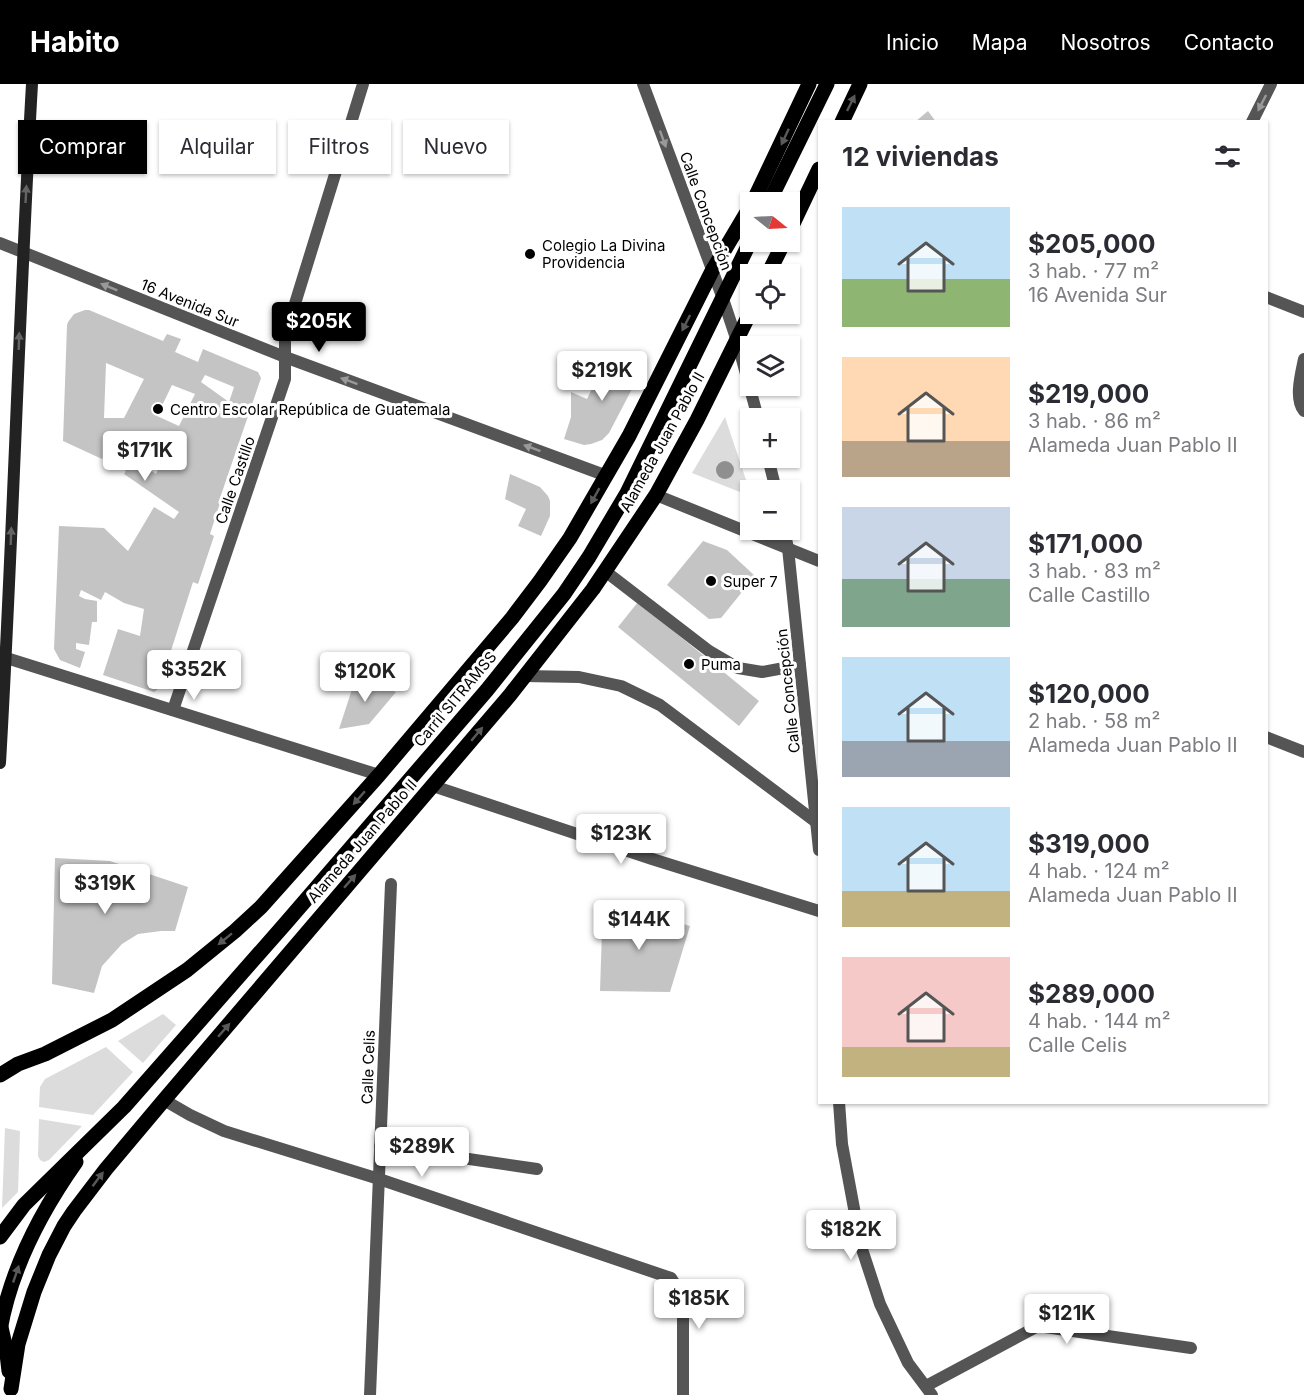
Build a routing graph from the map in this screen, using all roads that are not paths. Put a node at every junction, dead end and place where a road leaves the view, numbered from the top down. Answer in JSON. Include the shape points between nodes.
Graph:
{"nodes":[{"id":1,"x":32,"y":84,"type":"edge"},
{"id":2,"x":363,"y":84,"type":"edge"},
{"id":3,"x":643,"y":84,"type":"edge"},
{"id":4,"x":809,"y":84,"type":"edge"},
{"id":5,"x":827,"y":84,"type":"edge"},
{"id":6,"x":860,"y":84,"type":"edge"},
{"id":7,"x":1271,"y":84,"type":"edge"},
{"id":8,"x":843,"y":120,"type":"edge"},
{"id":9,"x":1253,"y":120,"type":"edge"},
{"id":10,"x":818,"y":171,"type":"edge"},
{"id":11,"x":758,"y":192,"type":"edge"},
{"id":12,"x":774,"y":192,"type":"edge"},
{"id":13,"x":800,"y":209,"type":"edge"},
{"id":14,"x":740,"y":224,"type":"edge"},
{"id":15,"x":0,"y":243,"type":"edge"},
{"id":16,"x":745,"y":252,"type":"edge"},
{"id":17,"x":22,"y":253,"type":"junction"},
{"id":18,"x":712,"y":271,"type":"junction"},
{"id":19,"x":1268,"y":298,"type":"edge"},
{"id":20,"x":723,"y":299,"type":"junction"},
{"id":21,"x":1304,"y":312,"type":"edge"},
{"id":22,"x":745,"y":324,"type":"edge"},
{"id":23,"x":737,"y":341,"type":"junction"},
{"id":24,"x":285,"y":357,"type":"junction"},
{"id":25,"x":1304,"y":359,"type":"edge"},
{"id":26,"x":755,"y":408,"type":"edge"},
{"id":27,"x":1304,"y":411,"type":"edge"},
{"id":28,"x":607,"y":476,"type":"junction"},
{"id":29,"x":656,"y":495,"type":"junction"},
{"id":30,"x":786,"y":540,"type":"edge"},
{"id":31,"x":788,"y":548,"type":"junction"},
{"id":32,"x":818,"y":561,"type":"edge"},
{"id":33,"x":605,"y":571,"type":"junction"},
{"id":34,"x":3,"y":656,"type":"edge"},
{"id":35,"x":800,"y":665,"type":"junction"},
{"id":36,"x":525,"y":676,"type":"junction"},
{"id":37,"x":173,"y":710,"type":"junction"},
{"id":38,"x":1268,"y":738,"type":"edge"},
{"id":39,"x":1304,"y":752,"type":"edge"},
{"id":40,"x":0,"y":763,"type":"edge"},
{"id":41,"x":379,"y":775,"type":"junction"},
{"id":42,"x":433,"y":786,"type":"junction"},
{"id":43,"x":816,"y":822,"type":"junction"},
{"id":44,"x":818,"y":841,"type":"edge"},
{"id":45,"x":391,"y":884,"type":"dead end"},
{"id":46,"x":818,"y":911,"type":"edge"},
{"id":47,"x":0,"y":1075,"type":"edge"},
{"id":48,"x":164,"y":1100,"type":"junction"},
{"id":49,"x":839,"y":1104,"type":"edge"},
{"id":50,"x":106,"y":1125,"type":"junction"},
{"id":51,"x":380,"y":1146,"type":"junction"},
{"id":52,"x":537,"y":1169,"type":"dead end"},
{"id":53,"x":379,"y":1179,"type":"junction"},
{"id":54,"x":0,"y":1237,"type":"edge"},
{"id":55,"x":0,"y":1326,"type":"edge"},
{"id":56,"x":1191,"y":1348,"type":"dead end"},
{"id":57,"x":929,"y":1391,"type":"edge"},
{"id":58,"x":10,"y":1392,"type":"edge"},
{"id":59,"x":370,"y":1395,"type":"edge"},
{"id":60,"x":683,"y":1395,"type":"edge"}],
"edges":[{"from":17,"to":1,"type":"main road","one_way":true},
{"from":2,"to":24,"type":"street","name":"Calle Castillo","via":[[285,336]]},
{"from":3,"to":18,"type":"street","name":"Calle Concepción","one_way":true},
{"from":4,"to":11,"type":"main road","one_way":true},
{"from":5,"to":12,"type":"main road"},
{"from":8,"to":6,"type":"main road","one_way":true},
{"from":7,"to":9,"type":"street","one_way":true},
{"from":10,"to":13,"type":"main road"},
{"from":14,"to":18,"type":"main road","name":"Alameda Juan Pablo II"},
{"from":15,"to":17,"type":"street","name":"16 Avenida Sur"},
{"from":16,"to":20,"type":"main road","name":"Carril SITRAMSS"},
{"from":24,"to":17,"type":"street","name":"16 Avenida Sur","one_way":true},
{"from":34,"to":17,"type":"main road","one_way":true},
{"from":18,"to":20,"type":"street","name":"Calle Concepción"},
{"from":18,"to":28,"type":"main road","name":"Alameda Juan Pablo II","one_way":true},
{"from":19,"to":21,"type":"street"},
{"from":20,"to":23,"type":"street","name":"Calle Concepción"},
{"from":20,"to":50,"type":"main road","name":"Carril SITRAMSS","via":[[627,493],[564,594],[441,744]]},
{"from":22,"to":23,"type":"main road","name":"Alameda Juan Pablo II"},
{"from":23,"to":26,"type":"street","name":"Calle Concepción"},
{"from":23,"to":29,"type":"main road","name":"Alameda Juan Pablo II"},
{"from":28,"to":24,"type":"street","name":"16 Avenida Sur","one_way":true},
{"from":24,"to":37,"type":"street","name":"Calle Castillo","via":[[285,379]]},
{"from":25,"to":27,"type":"street","via":[[1299,381],[1300,407]]},
{"from":28,"to":41,"type":"main road","name":"Alameda Juan Pablo II","one_way":true,"via":[[533,591]]},
{"from":29,"to":31,"type":"street"},
{"from":29,"to":33,"type":"main road","name":"Alameda Juan Pablo II"},
{"from":30,"to":31,"type":"street","name":"Calle Concepción"},
{"from":31,"to":32,"type":"street"},
{"from":31,"to":35,"type":"street","name":"Calle Concepción"},
{"from":33,"to":35,"type":"street","via":[[738,669],[762,672]]},
{"from":33,"to":36,"type":"main road","name":"Alameda Juan Pablo II"},
{"from":34,"to":37,"type":"street"},
{"from":34,"to":40,"type":"main road"},
{"from":35,"to":43,"type":"street","name":"Calle Concepción"},
{"from":42,"to":36,"type":"main road","name":"Alameda Juan Pablo II","one_way":true},
{"from":36,"to":43,"type":"street","via":[[579,677],[621,686],[660,705]]},
{"from":37,"to":41,"type":"street"},
{"from":38,"to":39,"type":"street"},
{"from":41,"to":47,"type":"main road","name":"Alameda Juan Pablo II","one_way":true,"via":[[261,907],[187,970],[112,1020]]},
{"from":42,"to":46,"type":"street"},
{"from":48,"to":42,"type":"main road","name":"Alameda Juan Pablo II","one_way":true},
{"from":43,"to":44,"type":"street","name":"Calle Concepción"},
{"from":45,"to":51,"type":"street","name":"Calle Celis"},
{"from":48,"to":53,"type":"street","via":[[224,1131]]},
{"from":58,"to":48,"type":"main road","name":"Alameda Juan Pablo II","one_way":true,"via":[[30,1304],[60,1234],[106,1169]]},
{"from":49,"to":57,"type":"street","via":[[842,1144],[861,1246],[880,1304],[908,1363]]},
{"from":50,"to":54,"type":"main road","name":"Carril SITRAMSS","via":[[39,1189]]},
{"from":55,"to":50,"type":"main road","name":"Carril SITRAMSS","one_way":true,"via":[[35,1228],[61,1184]]},
{"from":51,"to":52,"type":"street"},
{"from":51,"to":53,"type":"street","name":"Calle Celis"},
{"from":53,"to":59,"type":"street","name":"Calle Celis"},
{"from":53,"to":60,"type":"street","via":[[670,1278],[683,1298]]},
{"from":55,"to":58,"type":"main road"},
{"from":56,"to":57,"type":"street","via":[[1038,1326]]}]}
